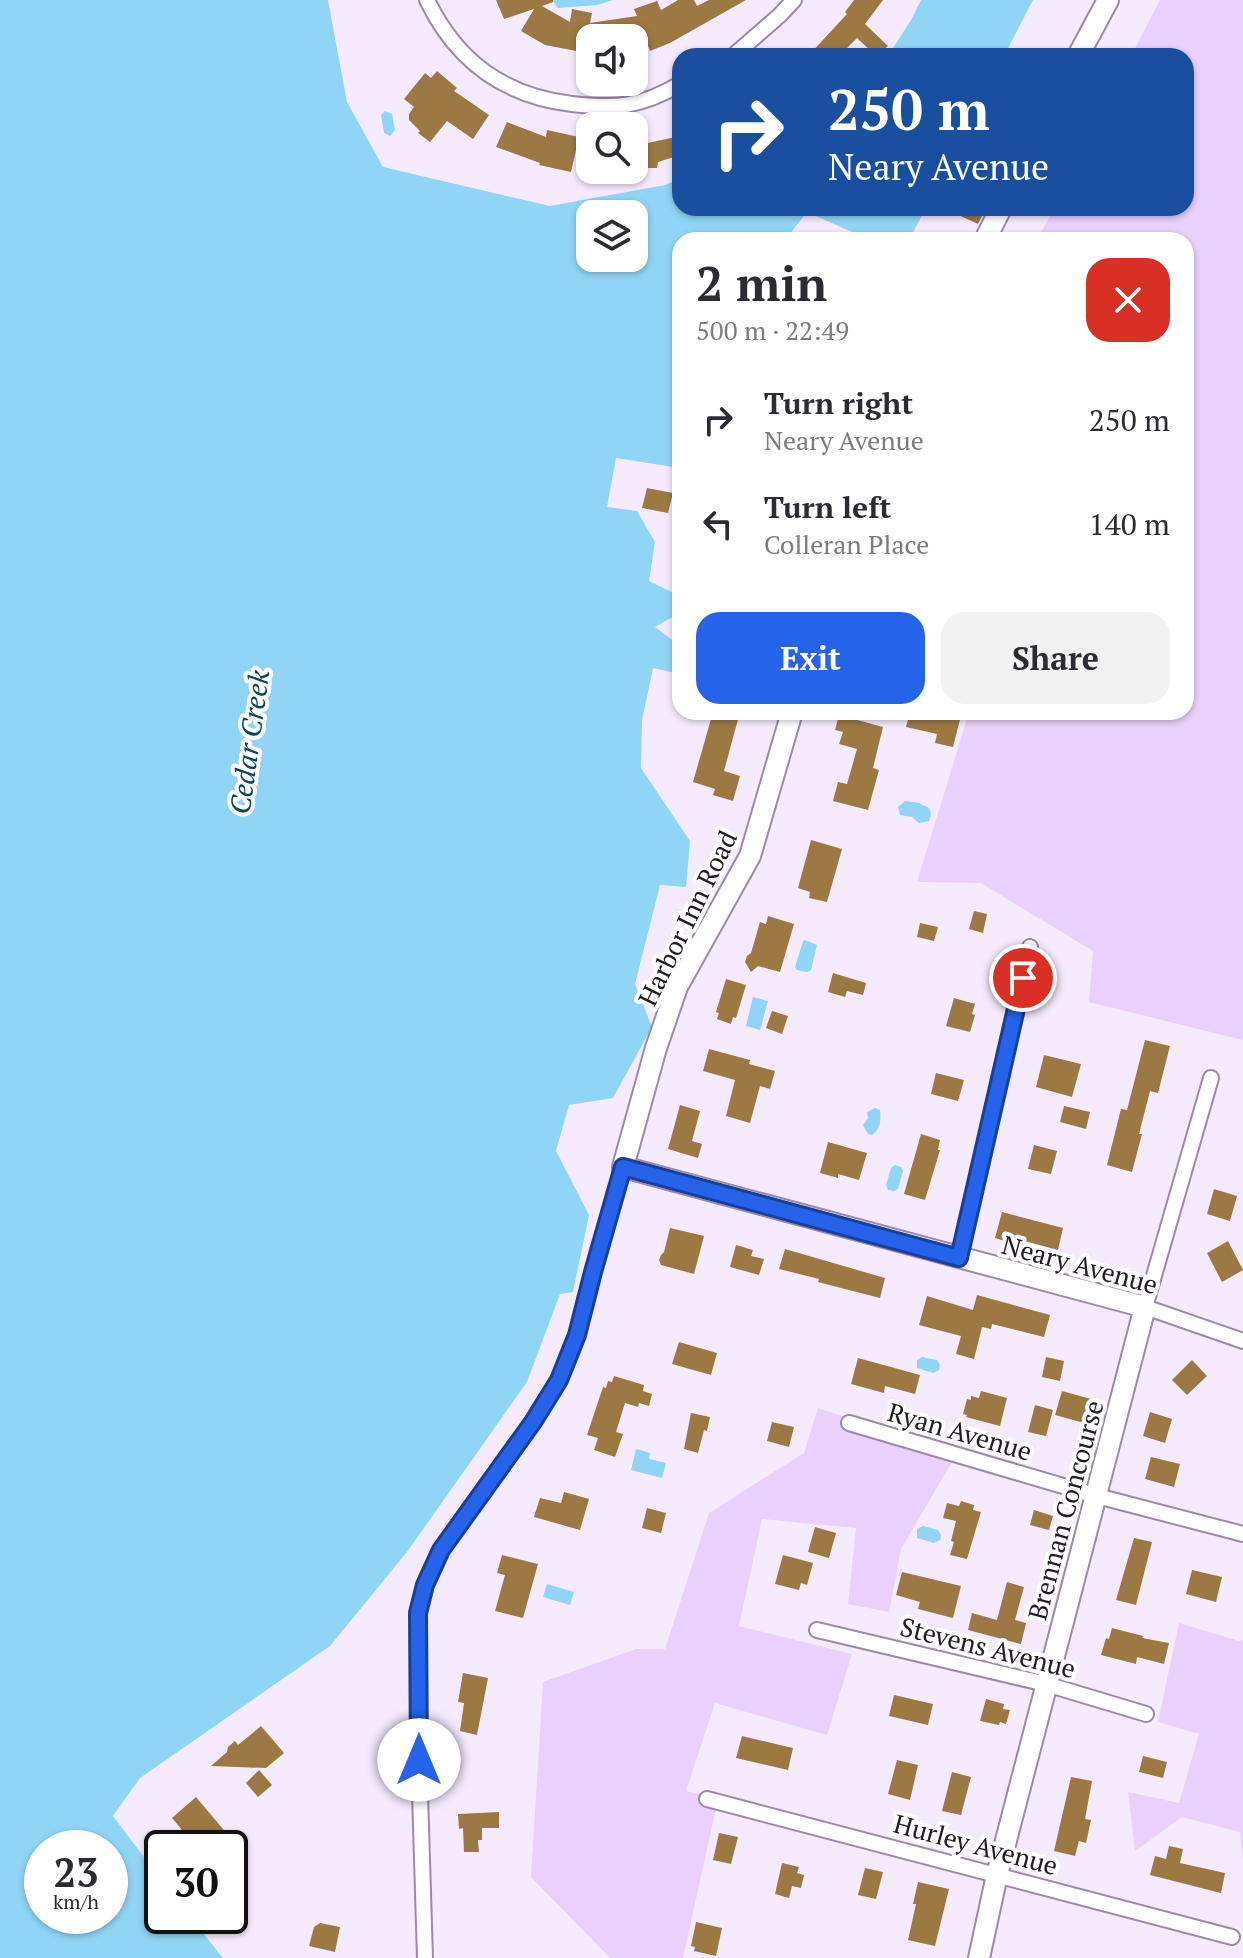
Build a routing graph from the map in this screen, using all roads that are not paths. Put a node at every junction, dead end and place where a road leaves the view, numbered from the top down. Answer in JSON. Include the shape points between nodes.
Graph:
{"nodes":[{"id":1,"x":427,"y":0,"type":"edge"},
{"id":2,"x":794,"y":0,"type":"edge"},
{"id":3,"x":1108,"y":0,"type":"edge"},
{"id":4,"x":742,"y":48,"type":"edge"},
{"id":5,"x":1082,"y":48,"type":"edge"},
{"id":6,"x":672,"y":88,"type":"edge"},
{"id":7,"x":790,"y":720,"type":"edge"},
{"id":8,"x":1030,"y":947,"type":"dead end"},
{"id":9,"x":1211,"y":1078,"type":"dead end"},
{"id":10,"x":623,"y":1167,"type":"junction"},
{"id":11,"x":959,"y":1258,"type":"junction"},
{"id":12,"x":1145,"y":1307,"type":"junction"},
{"id":13,"x":1243,"y":1341,"type":"edge"},
{"id":14,"x":849,"y":1423,"type":"dead end"},
{"id":15,"x":1097,"y":1496,"type":"junction"},
{"id":16,"x":1243,"y":1534,"type":"edge"},
{"id":17,"x":817,"y":1630,"type":"dead end"},
{"id":18,"x":1046,"y":1684,"type":"junction"},
{"id":19,"x":1146,"y":1714,"type":"dead end"},
{"id":20,"x":707,"y":1799,"type":"dead end"},
{"id":21,"x":997,"y":1875,"type":"junction"},
{"id":22,"x":1232,"y":1937,"type":"dead end"},
{"id":23,"x":425,"y":1958,"type":"edge"},
{"id":24,"x":979,"y":1958,"type":"edge"}],
"edges":[{"from":1,"to":6,"type":"street","via":[[456,45],[478,66],[501,83],[546,101],[604,107],[636,104]]},
{"from":2,"to":4,"type":"street"},
{"from":3,"to":5,"type":"main road"},
{"from":7,"to":10,"type":"main road","name":"Harbor Inn Road","via":[[750,856],[677,987]]},
{"from":8,"to":11,"type":"street"},
{"from":9,"to":12,"type":"street","name":"Brennan Concourse"},
{"from":10,"to":11,"type":"main road","name":"Neary Avenue"},
{"from":10,"to":23,"type":"street","name":"Harbor Inn Road","via":[[577,1335],[559,1380],[441,1550],[425,1585],[418,1613]]},
{"from":11,"to":12,"type":"main road","name":"Neary Avenue"},
{"from":12,"to":13,"type":"street","name":"Neary Avenue"},
{"from":12,"to":15,"type":"main road","name":"Brennan Concourse"},
{"from":14,"to":15,"type":"street","name":"Ryan Avenue"},
{"from":15,"to":16,"type":"street","name":"Ryan Avenue"},
{"from":15,"to":18,"type":"main road","name":"Brennan Concourse"},
{"from":17,"to":18,"type":"street","name":"Stevens Avenue"},
{"from":18,"to":19,"type":"street","name":"Stevens Avenue"},
{"from":18,"to":21,"type":"main road","name":"Brennan Concourse"},
{"from":20,"to":21,"type":"street","name":"Hurley Avenue"},
{"from":21,"to":22,"type":"street","name":"Hurley Avenue"},
{"from":21,"to":24,"type":"main road","name":"Brennan Concourse"}]}
